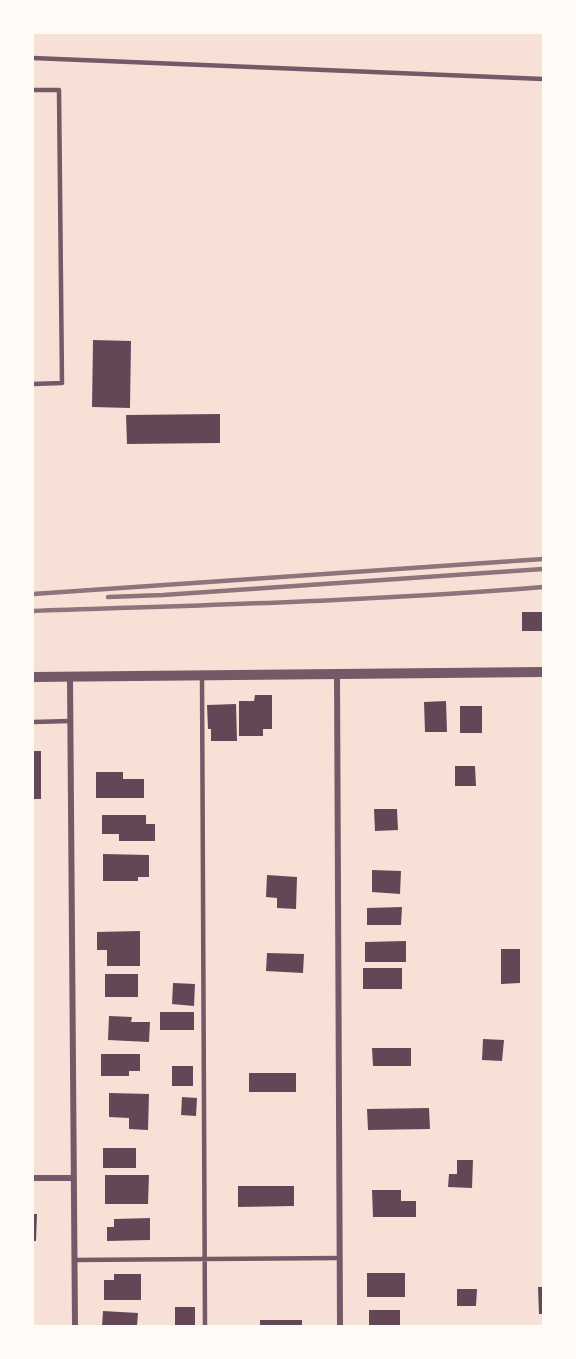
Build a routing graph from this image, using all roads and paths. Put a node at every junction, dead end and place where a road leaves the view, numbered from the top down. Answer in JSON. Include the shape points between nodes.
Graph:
{"nodes":[{"id":1,"x":33,"y":58,"type":"edge"},
{"id":2,"x":543,"y":79,"type":"edge"},
{"id":3,"x":33,"y":90,"type":"edge"},
{"id":4,"x":33,"y":384,"type":"edge"},
{"id":5,"x":543,"y":672,"type":"edge"},
{"id":6,"x":338,"y":674,"type":"junction"},
{"id":7,"x":202,"y":676,"type":"junction"},
{"id":8,"x":33,"y":677,"type":"edge"},
{"id":9,"x":70,"y":677,"type":"junction"},
{"id":10,"x":70,"y":721,"type":"junction"},
{"id":11,"x":33,"y":722,"type":"edge"},
{"id":12,"x":33,"y":1178,"type":"edge"},
{"id":13,"x":72,"y":1178,"type":"junction"},
{"id":14,"x":339,"y":1258,"type":"junction"},
{"id":15,"x":205,"y":1259,"type":"junction"},
{"id":16,"x":74,"y":1260,"type":"junction"},
{"id":17,"x":75,"y":1326,"type":"edge"},
{"id":18,"x":205,"y":1326,"type":"edge"},
{"id":19,"x":340,"y":1326,"type":"edge"}],
"edges":[{"from":1,"to":2,"type":"lane"},
{"from":3,"to":4,"type":"lane","via":[[59,90],[62,383]]},
{"from":5,"to":6,"type":"street"},
{"from":6,"to":7,"type":"street"},
{"from":6,"to":14,"type":"street"},
{"from":7,"to":9,"type":"street"},
{"from":7,"to":15,"type":"lane"},
{"from":8,"to":9,"type":"street"},
{"from":9,"to":10,"type":"street"},
{"from":10,"to":11,"type":"lane"},
{"from":10,"to":13,"type":"street"},
{"from":12,"to":13,"type":"street"},
{"from":13,"to":16,"type":"street"},
{"from":14,"to":15,"type":"lane"},
{"from":14,"to":19,"type":"street"},
{"from":15,"to":16,"type":"lane"},
{"from":15,"to":18,"type":"lane"},
{"from":16,"to":17,"type":"street"}]}
